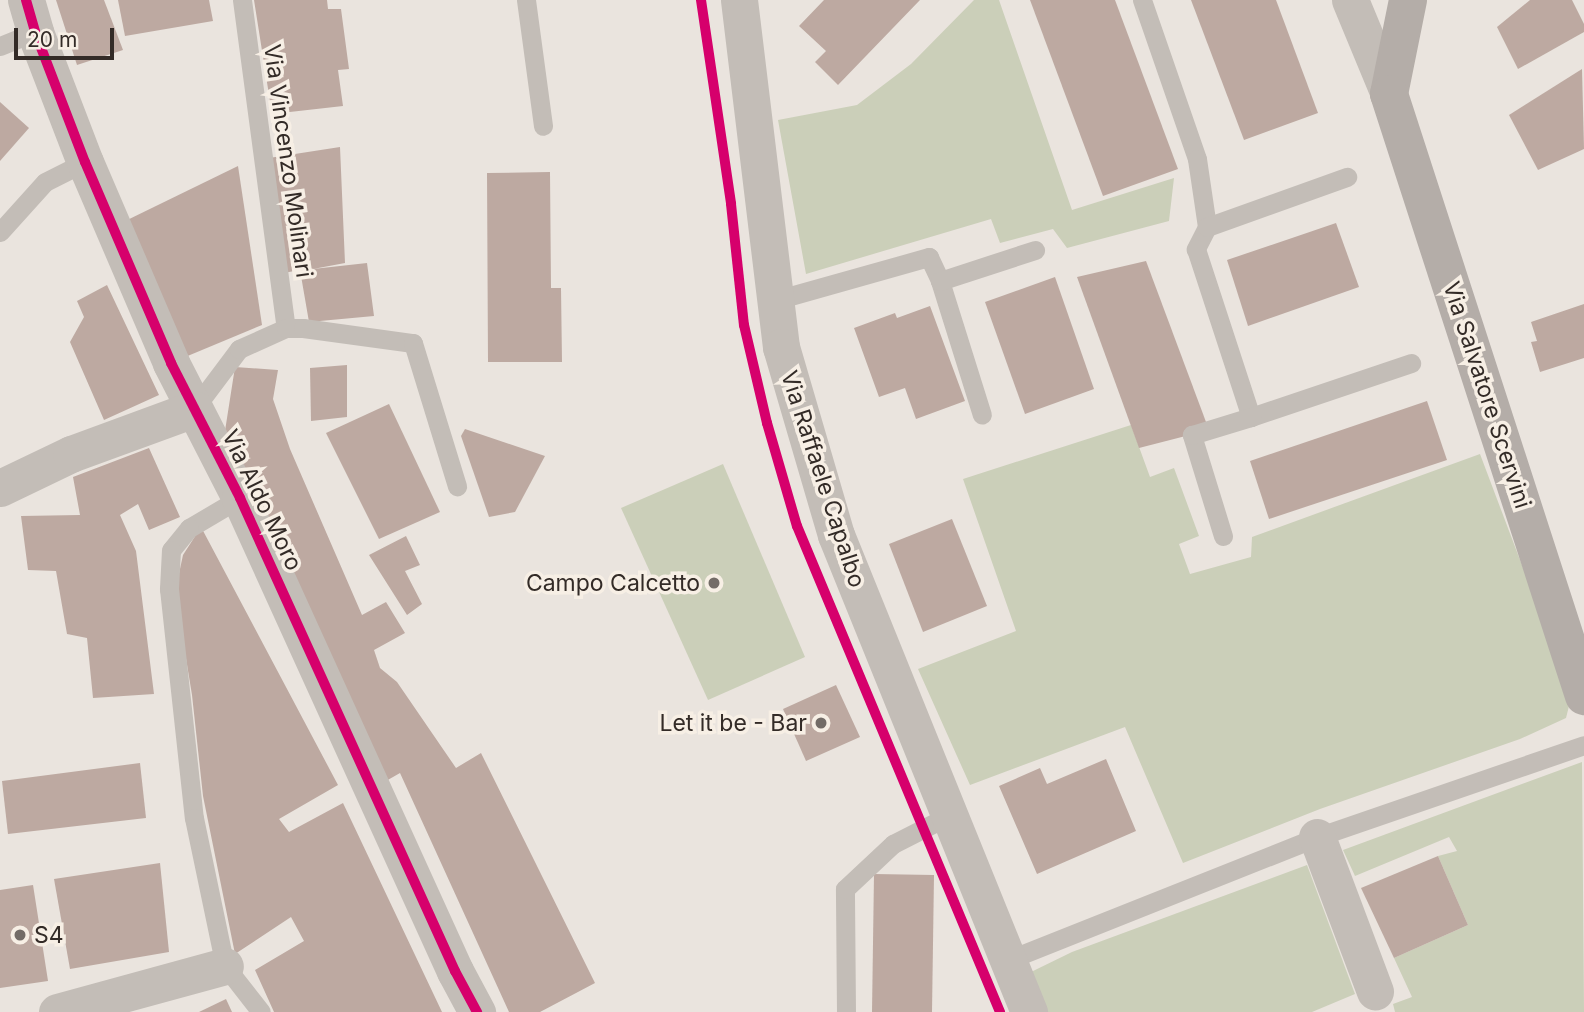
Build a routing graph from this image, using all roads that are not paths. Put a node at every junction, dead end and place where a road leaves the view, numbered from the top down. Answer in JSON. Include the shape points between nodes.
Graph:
{"nodes":[{"id":1,"x":242,"y":0,"type":"edge"},
{"id":2,"x":526,"y":0,"type":"edge"},
{"id":3,"x":739,"y":0,"type":"edge"},
{"id":4,"x":1142,"y":0,"type":"edge"},
{"id":5,"x":1350,"y":0,"type":"edge"},
{"id":6,"x":1408,"y":0,"type":"edge"},
{"id":7,"x":30,"y":16,"type":"edge"},
{"id":8,"x":0,"y":46,"type":"edge"},
{"id":9,"x":1389,"y":94,"type":"junction"},
{"id":10,"x":543,"y":126,"type":"dead end"},
{"id":11,"x":85,"y":162,"type":"junction"},
{"id":12,"x":1348,"y":177,"type":"dead end"},
{"id":13,"x":1207,"y":227,"type":"junction"},
{"id":14,"x":0,"y":232,"type":"edge"},
{"id":15,"x":1035,"y":250,"type":"dead end"},
{"id":16,"x":940,"y":281,"type":"junction"},
{"id":17,"x":776,"y":300,"type":"junction"},
{"id":18,"x":286,"y":328,"type":"junction"},
{"id":19,"x":1410,"y":363,"type":"dead end"},
{"id":20,"x":194,"y":409,"type":"junction"},
{"id":21,"x":982,"y":415,"type":"dead end"},
{"id":22,"x":1251,"y":417,"type":"junction"},
{"id":23,"x":457,"y":486,"type":"dead end"},
{"id":24,"x":0,"y":488,"type":"edge"},
{"id":25,"x":240,"y":498,"type":"junction"},
{"id":26,"x":1223,"y":536,"type":"dead end"},
{"id":27,"x":1584,"y":695,"type":"edge"},
{"id":28,"x":1584,"y":745,"type":"edge"},
{"id":29,"x":950,"y":815,"type":"junction"},
{"id":30,"x":1317,"y":837,"type":"junction"},
{"id":31,"x":1008,"y":960,"type":"junction"},
{"id":32,"x":225,"y":966,"type":"junction"},
{"id":33,"x":1375,"y":991,"type":"dead end"},
{"id":34,"x":57,"y":1012,"type":"edge"},
{"id":35,"x":261,"y":1012,"type":"edge"},
{"id":36,"x":477,"y":1012,"type":"edge"},
{"id":37,"x":846,"y":1012,"type":"edge"},
{"id":38,"x":1029,"y":1012,"type":"edge"}],
"edges":[{"from":1,"to":18,"type":"lane","name":"Via Vincenzo Molinari"},
{"from":2,"to":10,"type":"lane"},
{"from":3,"to":17,"type":"street","name":"Via Raffaele Capalbo"},
{"from":4,"to":13,"type":"lane","via":[[1197,159]]},
{"from":5,"to":9,"type":"street"},
{"from":6,"to":9,"type":"main road"},
{"from":7,"to":8,"type":"lane"},
{"from":7,"to":11,"type":"street","name":"Via Aldo Moro"},
{"from":9,"to":27,"type":"main road","name":"Via Salvatore Scervini"},
{"from":11,"to":14,"type":"lane","via":[[45,183]]},
{"from":11,"to":20,"type":"street","name":"Via Aldo Moro"},
{"from":12,"to":13,"type":"lane"},
{"from":13,"to":22,"type":"lane","via":[[1196,249]]},
{"from":15,"to":16,"type":"lane"},
{"from":16,"to":17,"type":"lane","via":[[929,257]]},
{"from":16,"to":21,"type":"lane"},
{"from":17,"to":29,"type":"street","name":"Via Raffaele Capalbo","via":[[781,347],[836,535]]},
{"from":18,"to":20,"type":"lane","via":[[240,349]]},
{"from":18,"to":23,"type":"lane","via":[[413,343]]},
{"from":19,"to":22,"type":"lane"},
{"from":20,"to":24,"type":"street","via":[[71,454]]},
{"from":20,"to":25,"type":"street","name":"Via Aldo Moro"},
{"from":22,"to":26,"type":"lane","via":[[1192,435]]},
{"from":25,"to":32,"type":"lane","via":[[189,528],[171,550],[169,589],[194,818]]},
{"from":25,"to":36,"type":"street","name":"Via Aldo Moro"},
{"from":28,"to":30,"type":"lane"},
{"from":29,"to":31,"type":"street","name":"Via Raffaele Capalbo"},
{"from":29,"to":37,"type":"lane","via":[[893,844],[845,889]]},
{"from":30,"to":31,"type":"lane"},
{"from":30,"to":33,"type":"street"},
{"from":31,"to":38,"type":"street","name":"Via Raffaele Capalbo"},
{"from":32,"to":34,"type":"street"},
{"from":32,"to":35,"type":"lane"}]}
